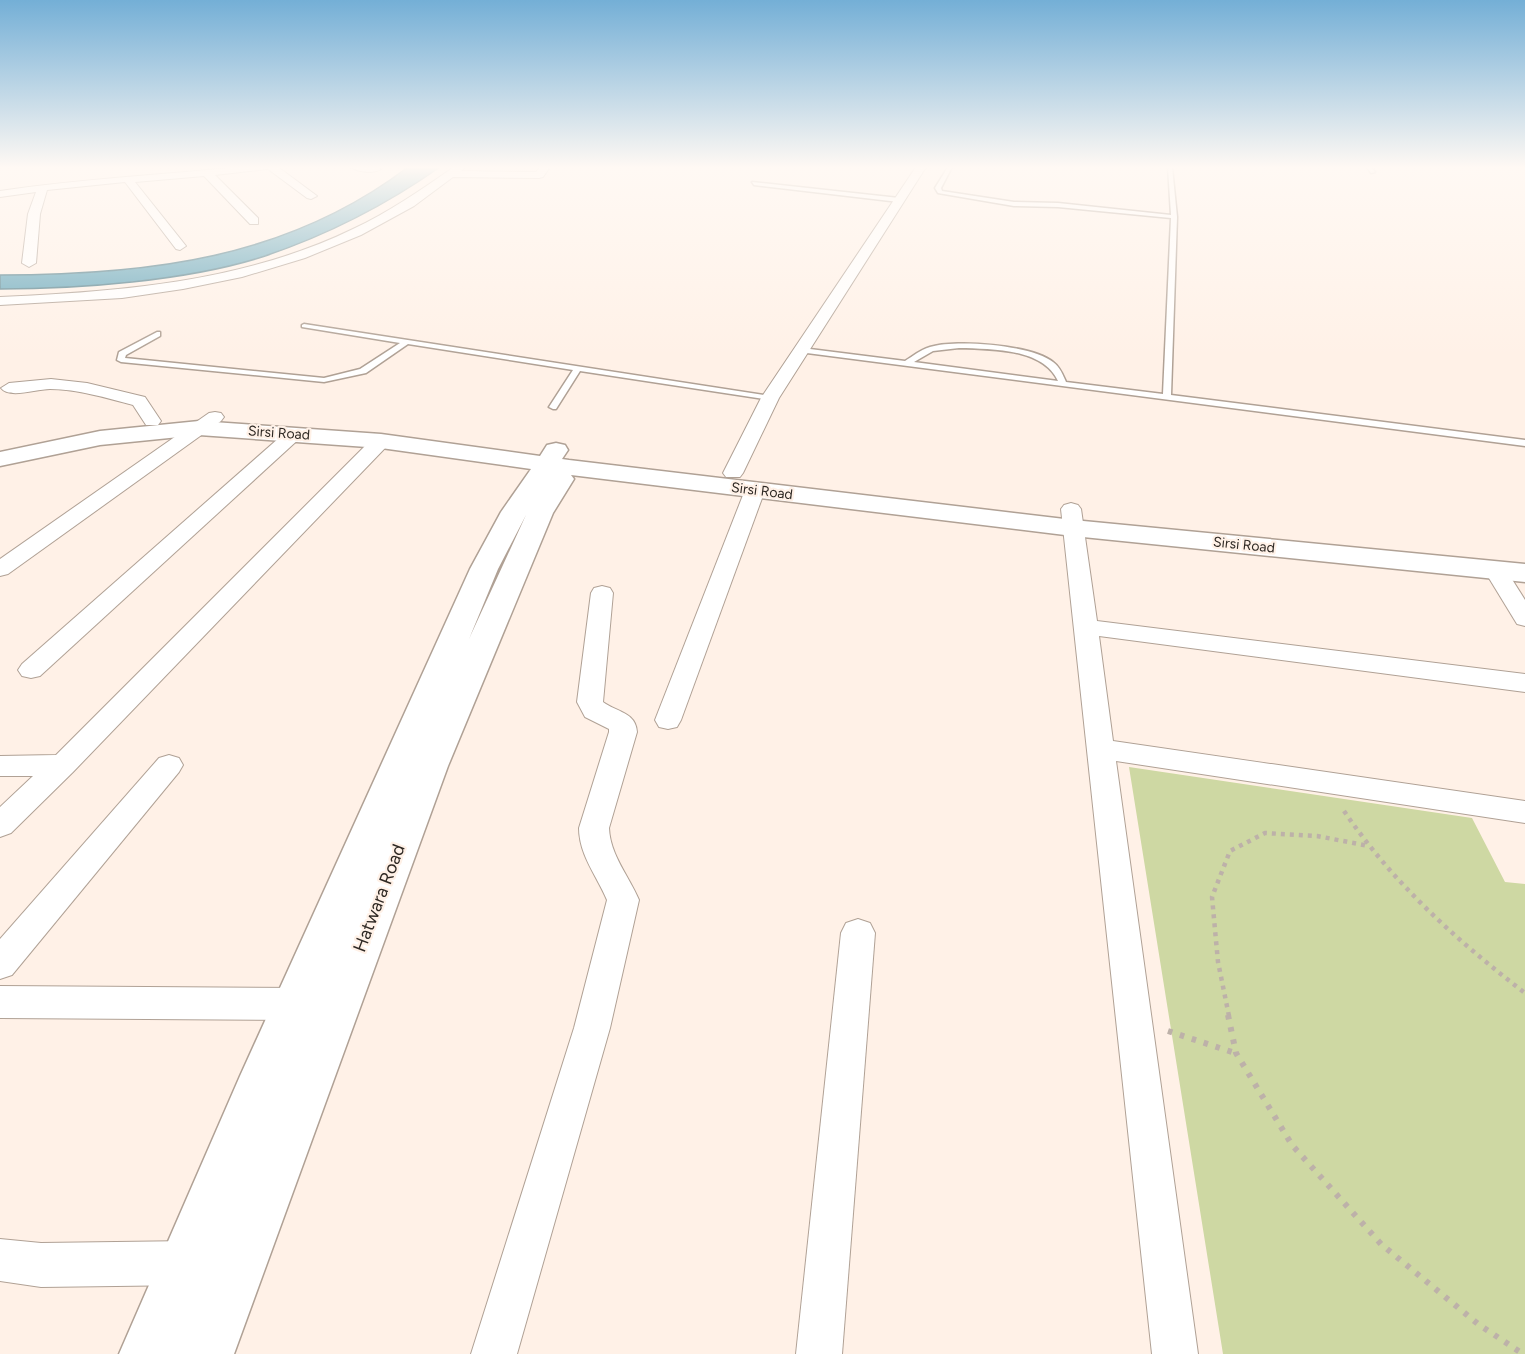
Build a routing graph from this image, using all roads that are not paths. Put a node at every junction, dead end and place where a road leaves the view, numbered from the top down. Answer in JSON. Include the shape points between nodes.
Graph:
{"nodes":[{"id":1,"x":32,"y":230,"type":"edge"},
{"id":2,"x":168,"y":230,"type":"edge"},
{"id":3,"x":362,"y":230,"type":"edge"},
{"id":4,"x":879,"y":230,"type":"edge"},
{"id":5,"x":1173,"y":230,"type":"edge"},
{"id":6,"x":180,"y":246,"type":"dead end"},
{"id":7,"x":29,"y":263,"type":"dead end"},
{"id":8,"x":0,"y":301,"type":"edge"},
{"id":9,"x":304,"y":326,"type":"dead end"},
{"id":10,"x":157,"y":334,"type":"dead end"},
{"id":11,"x":407,"y":342,"type":"junction"},
{"id":12,"x":802,"y":350,"type":"junction"},
{"id":13,"x":906,"y":364,"type":"junction"},
{"id":14,"x":578,"y":368,"type":"junction"},
{"id":15,"x":1064,"y":385,"type":"junction"},
{"id":16,"x":9,"y":388,"type":"dead end"},
{"id":17,"x":770,"y":398,"type":"junction"},
{"id":18,"x":1167,"y":398,"type":"junction"},
{"id":19,"x":553,"y":407,"type":"dead end"},
{"id":20,"x":152,"y":421,"type":"junction"},
{"id":21,"x":207,"y":423,"type":"junction"},
{"id":22,"x":294,"y":434,"type":"junction"},
{"id":23,"x":381,"y":441,"type":"junction"},
{"id":24,"x":1525,"y":443,"type":"edge"},
{"id":25,"x":0,"y":450,"type":"edge"},
{"id":26,"x":562,"y":458,"type":"junction"},
{"id":27,"x":0,"y":459,"type":"edge"},
{"id":28,"x":733,"y":473,"type":"junction"},
{"id":29,"x":755,"y":490,"type":"junction"},
{"id":30,"x":1072,"y":518,"type":"junction"},
{"id":31,"x":1525,"y":554,"type":"edge"},
{"id":32,"x":0,"y":569,"type":"edge"},
{"id":33,"x":1495,"y":570,"type":"junction"},
{"id":34,"x":1525,"y":573,"type":"edge"},
{"id":35,"x":602,"y":593,"type":"dead end"},
{"id":36,"x":1525,"y":619,"type":"edge"},
{"id":37,"x":1085,"y":627,"type":"junction"},
{"id":38,"x":31,"y":670,"type":"dead end"},
{"id":39,"x":1525,"y":683,"type":"edge"},
{"id":40,"x":668,"y":720,"type":"dead end"},
{"id":41,"x":1100,"y":749,"type":"junction"},
{"id":42,"x":63,"y":765,"type":"junction"},
{"id":43,"x":169,"y":765,"type":"dead end"},
{"id":44,"x":0,"y":766,"type":"edge"},
{"id":45,"x":407,"y":783,"type":"junction"},
{"id":46,"x":1525,"y":812,"type":"edge"},
{"id":47,"x":0,"y":825,"type":"edge"},
{"id":48,"x":858,"y":933,"type":"dead end"},
{"id":49,"x":0,"y":964,"type":"edge"},
{"id":50,"x":0,"y":1002,"type":"edge"},
{"id":51,"x":339,"y":1003,"type":"junction"},
{"id":52,"x":295,"y":1005,"type":"junction"},
{"id":53,"x":239,"y":1258,"type":"junction"},
{"id":54,"x":0,"y":1260,"type":"edge"},
{"id":55,"x":186,"y":1264,"type":"junction"},
{"id":56,"x":149,"y":1354,"type":"edge"},
{"id":57,"x":204,"y":1354,"type":"edge"},
{"id":58,"x":494,"y":1354,"type":"edge"},
{"id":59,"x":819,"y":1354,"type":"edge"},
{"id":60,"x":1175,"y":1354,"type":"edge"}],
"edges":[{"from":1,"to":7,"type":"street"},
{"from":2,"to":6,"type":"street"},
{"from":3,"to":8,"type":"street","via":[[289,261],[223,279],[77,299]]},
{"from":4,"to":12,"type":"street"},
{"from":5,"to":18,"type":"lane"},
{"from":9,"to":11,"type":"lane"},
{"from":10,"to":11,"type":"lane","via":[[122,354],[121,360],[324,380],[363,372]]},
{"from":11,"to":14,"type":"lane"},
{"from":12,"to":13,"type":"lane"},
{"from":12,"to":17,"type":"street"},
{"from":13,"to":15,"type":"lane"},
{"from":13,"to":15,"type":"lane","via":[[925,351],[943,346],[1024,354],[1046,361],[1058,371]]},
{"from":14,"to":17,"type":"lane"},
{"from":14,"to":19,"type":"lane"},
{"from":15,"to":18,"type":"lane"},
{"from":16,"to":20,"type":"street","via":[[51,384],[87,388],[139,401]]},
{"from":17,"to":28,"type":"street"},
{"from":18,"to":24,"type":"lane"},
{"from":20,"to":21,"type":"street","name":"Sirsi Road"},
{"from":20,"to":25,"type":"street","name":"Sirsi Road"},
{"from":21,"to":22,"type":"street","name":"Sirsi Road"},
{"from":21,"to":26,"type":"street","name":"Sirsi Road","via":[[307,423]]},
{"from":21,"to":27,"type":"street","name":"Sirsi Road","via":[[100,438]]},
{"from":21,"to":32,"type":"street"},
{"from":22,"to":23,"type":"street","name":"Sirsi Road"},
{"from":22,"to":38,"type":"street"},
{"from":23,"to":26,"type":"street","name":"Sirsi Road"},
{"from":23,"to":42,"type":"street"},
{"from":26,"to":28,"type":"street","name":"Sirsi Road"},
{"from":26,"to":29,"type":"street","name":"Sirsi Road"},
{"from":26,"to":45,"type":"street","name":"Hatwara Road","via":[[540,513]]},
{"from":28,"to":30,"type":"street","name":"Sirsi Road"},
{"from":29,"to":30,"type":"street","name":"Sirsi Road"},
{"from":29,"to":40,"type":"street"},
{"from":30,"to":31,"type":"street","name":"Sirsi Road"},
{"from":30,"to":33,"type":"street","name":"Sirsi Road"},
{"from":30,"to":37,"type":"street"},
{"from":33,"to":34,"type":"street","name":"Sirsi Road"},
{"from":33,"to":36,"type":"street"},
{"from":35,"to":58,"type":"street","via":[[591,702],[594,710],[622,724],[623,732],[593,840],[623,900],[592,1028]]},
{"from":37,"to":39,"type":"street"},
{"from":37,"to":41,"type":"street"},
{"from":41,"to":46,"type":"street"},
{"from":41,"to":60,"type":"street"},
{"from":42,"to":44,"type":"street"},
{"from":42,"to":47,"type":"street"},
{"from":43,"to":49,"type":"street"},
{"from":45,"to":51,"type":"street","name":"Hatwara Road"},
{"from":45,"to":52,"type":"street"},
{"from":48,"to":59,"type":"street"},
{"from":50,"to":52,"type":"street"},
{"from":51,"to":52,"type":"street"},
{"from":51,"to":53,"type":"street","name":"Hatwara Road"},
{"from":52,"to":55,"type":"street"},
{"from":53,"to":55,"type":"street"},
{"from":53,"to":57,"type":"street","name":"Hatwara Road"},
{"from":54,"to":55,"type":"street","via":[[41,1265]]},
{"from":55,"to":56,"type":"street"}]}
